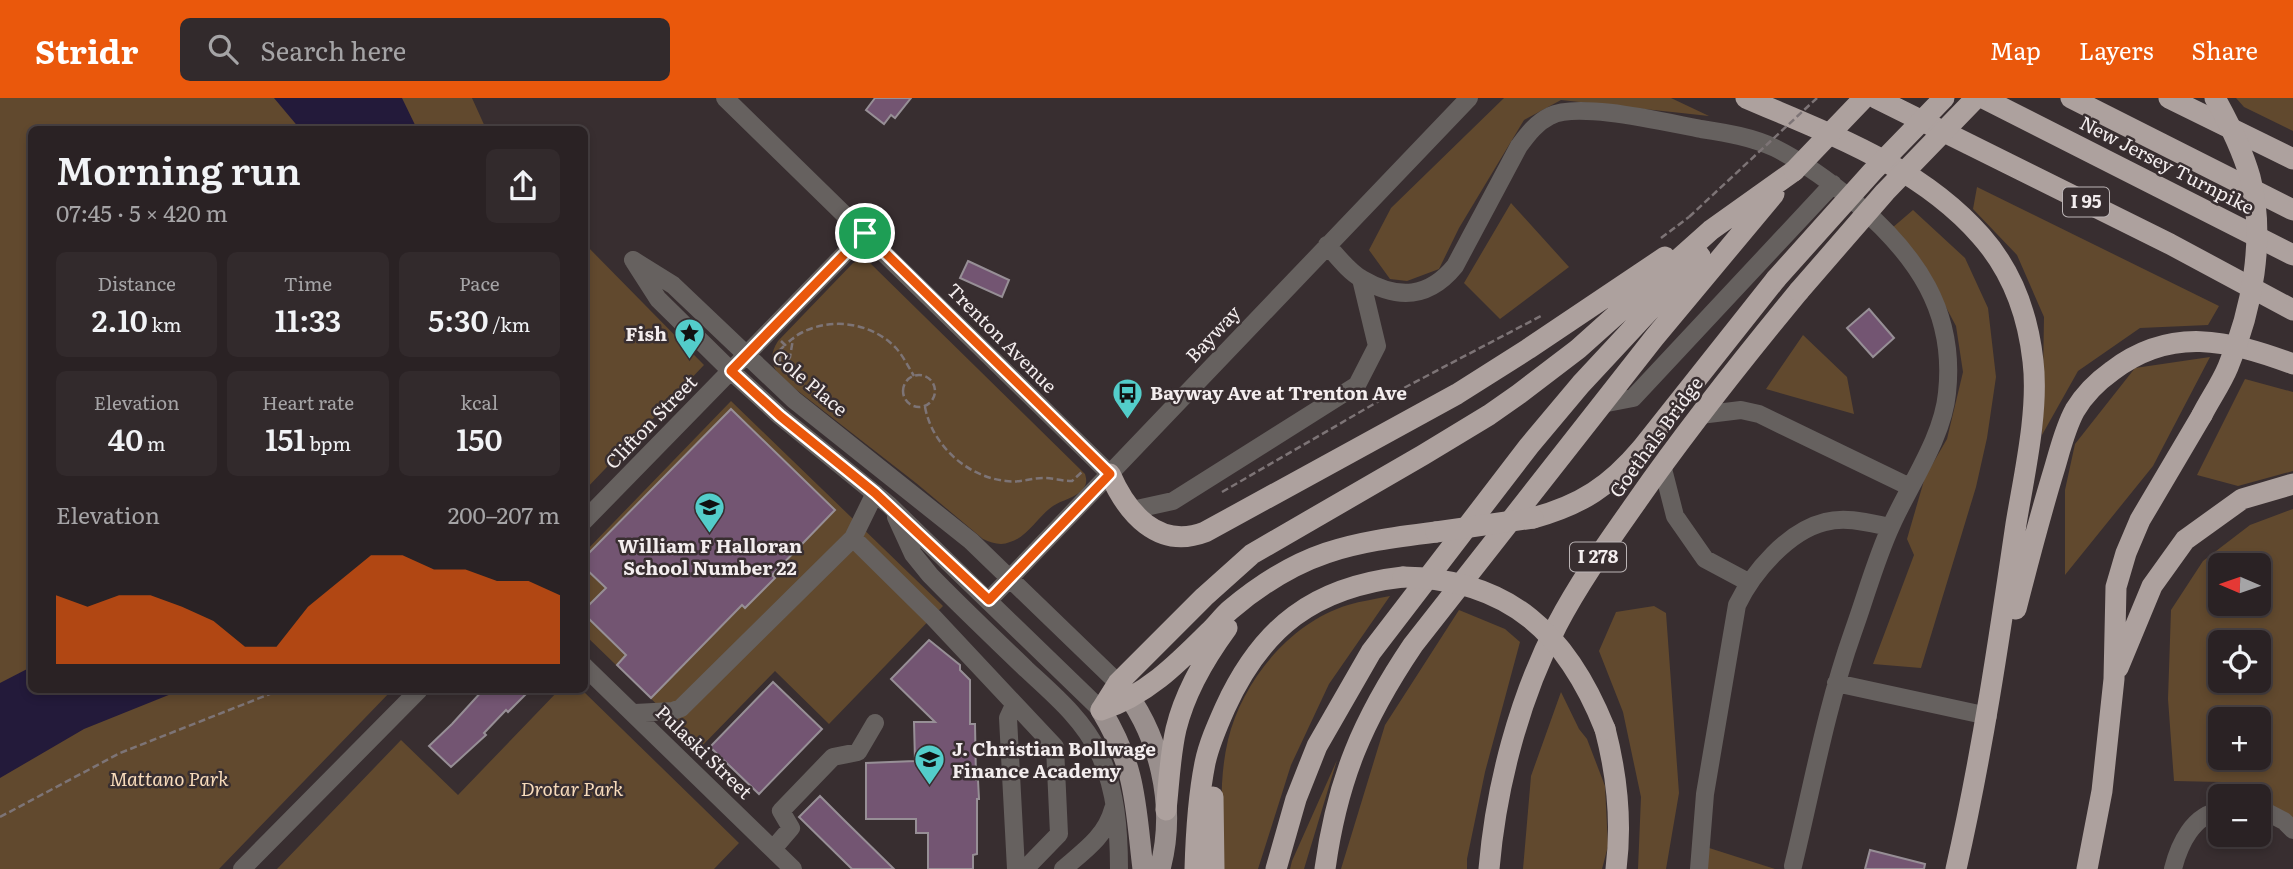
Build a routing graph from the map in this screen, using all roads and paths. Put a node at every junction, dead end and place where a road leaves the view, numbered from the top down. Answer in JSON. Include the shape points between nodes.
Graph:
{"nodes":[{"id":1,"x":725,"y":98,"type":"edge"},
{"id":2,"x":1469,"y":98,"type":"edge"},
{"id":3,"x":1746,"y":98,"type":"edge"},
{"id":4,"x":1817,"y":98,"type":"edge"},
{"id":5,"x":1864,"y":98,"type":"edge"},
{"id":6,"x":1876,"y":98,"type":"edge"},
{"id":7,"x":1944,"y":98,"type":"edge"},
{"id":8,"x":1976,"y":98,"type":"edge"},
{"id":9,"x":1983,"y":98,"type":"edge"},
{"id":10,"x":2071,"y":98,"type":"edge"},
{"id":11,"x":2169,"y":98,"type":"edge"},
{"id":12,"x":2215,"y":98,"type":"edge"},
{"id":13,"x":2293,"y":159,"type":"edge"},
{"id":14,"x":1833,"y":184,"type":"junction"},
{"id":15,"x":2293,"y":210,"type":"edge"},
{"id":16,"x":1689,"y":217,"type":"dead end"},
{"id":17,"x":865,"y":233,"type":"junction"},
{"id":18,"x":1327,"y":245,"type":"junction"},
{"id":19,"x":1713,"y":245,"type":"junction"},
{"id":20,"x":2293,"y":255,"type":"edge"},
{"id":21,"x":1361,"y":279,"type":"junction"},
{"id":22,"x":2293,"y":310,"type":"edge"},
{"id":23,"x":780,"y":339,"type":"dead end"},
{"id":24,"x":793,"y":339,"type":"junction"},
{"id":25,"x":785,"y":345,"type":"junction"},
{"id":26,"x":1472,"y":352,"type":"dead end"},
{"id":27,"x":746,"y":356,"type":"junction"},
{"id":28,"x":2293,"y":364,"type":"edge"},
{"id":29,"x":731,"y":371,"type":"junction"},
{"id":30,"x":914,"y":376,"type":"junction"},
{"id":31,"x":1602,"y":404,"type":"junction"},
{"id":32,"x":925,"y":407,"type":"junction"},
{"id":33,"x":1700,"y":415,"type":"junction"},
{"id":34,"x":1662,"y":465,"type":"junction"},
{"id":35,"x":1081,"y":470,"type":"dead end"},
{"id":36,"x":1110,"y":474,"type":"junction"},
{"id":37,"x":2293,"y":484,"type":"edge"},
{"id":38,"x":1910,"y":487,"type":"junction"},
{"id":39,"x":1215,"y":496,"type":"dead end"},
{"id":40,"x":882,"y":499,"type":"junction"},
{"id":41,"x":1132,"y":510,"type":"junction"},
{"id":42,"x":588,"y":517,"type":"edge"},
{"id":43,"x":1890,"y":527,"type":"junction"},
{"id":44,"x":853,"y":538,"type":"junction"},
{"id":45,"x":1010,"y":577,"type":"junction"},
{"id":46,"x":1748,"y":582,"type":"junction"},
{"id":47,"x":1262,"y":586,"type":"junction"},
{"id":48,"x":989,"y":600,"type":"junction"},
{"id":49,"x":588,"y":670,"type":"edge"},
{"id":50,"x":2113,"y":679,"type":"junction"},
{"id":51,"x":1836,"y":683,"type":"junction"},
{"id":52,"x":1125,"y":691,"type":"junction"},
{"id":53,"x":272,"y":693,"type":"edge"},
{"id":54,"x":416,"y":693,"type":"edge"},
{"id":55,"x":1014,"y":705,"type":"junction"},
{"id":56,"x":1227,"y":705,"type":"junction"},
{"id":57,"x":1101,"y":710,"type":"junction"},
{"id":58,"x":635,"y":713,"type":"junction"},
{"id":59,"x":1988,"y":716,"type":"junction"},
{"id":60,"x":875,"y":723,"type":"dead end"},
{"id":61,"x":1114,"y":802,"type":"junction"},
{"id":62,"x":1166,"y":810,"type":"junction"},
{"id":63,"x":2271,"y":814,"type":"edge"},
{"id":64,"x":0,"y":817,"type":"edge"},
{"id":65,"x":2208,"y":817,"type":"edge"},
{"id":66,"x":2293,"y":830,"type":"edge"},
{"id":67,"x":773,"y":849,"type":"junction"},
{"id":68,"x":1793,"y":866,"type":"dead end"},
{"id":69,"x":242,"y":869,"type":"edge"},
{"id":70,"x":793,"y":869,"type":"edge"},
{"id":71,"x":1016,"y":869,"type":"edge"},
{"id":72,"x":1025,"y":869,"type":"edge"},
{"id":73,"x":1063,"y":869,"type":"edge"},
{"id":74,"x":1119,"y":869,"type":"edge"},
{"id":75,"x":1143,"y":869,"type":"edge"},
{"id":76,"x":1160,"y":869,"type":"edge"},
{"id":77,"x":1195,"y":869,"type":"edge"},
{"id":78,"x":1214,"y":869,"type":"edge"},
{"id":79,"x":1276,"y":869,"type":"edge"},
{"id":80,"x":1325,"y":869,"type":"edge"},
{"id":81,"x":1489,"y":869,"type":"edge"},
{"id":82,"x":1616,"y":869,"type":"edge"},
{"id":83,"x":1699,"y":869,"type":"edge"},
{"id":84,"x":1956,"y":869,"type":"edge"},
{"id":85,"x":2087,"y":869,"type":"edge"},
{"id":86,"x":2173,"y":869,"type":"edge"}],
"edges":[{"from":1,"to":17,"type":"street","name":"Trenton Avenue"},
{"from":2,"to":18,"type":"street","name":"Bayway"},
{"from":3,"to":59,"type":"highway","via":[[1856,146],[1904,172],[1948,205],[1982,237],[2008,274],[2026,317],[2034,364],[2032,421]]},
{"from":4,"to":16,"type":"path","bridge":true},
{"from":5,"to":19,"type":"highway","bridge":true},
{"from":6,"to":22,"type":"highway","number":"I 95"},
{"from":7,"to":47,"type":"highway","bridge":true,"via":[[1776,279],[1642,448],[1606,485],[1563,510],[1533,519],[1364,542],[1317,555]]},
{"from":8,"to":33,"type":"highway","name":"Goethals Bridge","number":"I 278","bridge":true,"via":[[1885,192]]},
{"from":9,"to":20,"type":"highway","name":"New Jersey Turnpike","number":"I 95"},
{"from":10,"to":15,"type":"highway","name":"New Jersey Turnpike"},
{"from":11,"to":13,"type":"highway"},
{"from":12,"to":50,"type":"highway","bridge":true,"via":[[2234,132],[2250,178],[2256,224],[2254,269],[2245,316],[2227,369],[2126,552],[2116,587]]},
{"from":14,"to":21,"type":"street","via":[[1774,148],[1741,135],[1582,110],[1552,114],[1532,128],[1519,146],[1455,266],[1443,280],[1410,293]]},
{"from":14,"to":31,"type":"street","via":[[1633,398]]},
{"from":14,"to":38,"type":"street","via":[[1902,247],[1923,275],[1940,310],[1947,394],[1935,438]]},
{"from":17,"to":27,"type":"street","name":"Clifton Street"},
{"from":17,"to":36,"type":"street","name":"Trenton Avenue"},
{"from":18,"to":21,"type":"street"},
{"from":18,"to":36,"type":"street","name":"Bayway"},
{"from":19,"to":31,"type":"highway"},
{"from":19,"to":41,"type":"highway","via":[[1662,259],[1474,384],[1215,527],[1192,537],[1163,535]]},
{"from":19,"to":52,"type":"highway","via":[[1509,401],[1252,554],[1204,597]]},
{"from":19,"to":79,"type":"highway","via":[[1573,394],[1371,652],[1317,746]]},
{"from":21,"to":41,"type":"street","via":[[1377,346],[1357,385],[1173,500]]},
{"from":23,"to":25,"type":"path"},
{"from":24,"to":25,"type":"path"},
{"from":24,"to":25,"type":"path","via":[[782,370],[780,350]]},
{"from":24,"to":30,"type":"path","via":[[821,325],[855,325],[894,345]]},
{"from":26,"to":39,"type":"path"},
{"from":27,"to":29,"type":"street","name":"Clifton Street"},
{"from":27,"to":29,"type":"street","name":"Cole Place","via":[[673,285],[633,260],[658,299]]},
{"from":27,"to":45,"type":"street","name":"Cole Place"},
{"from":28,"to":59,"type":"highway","via":[[2220,342],[2189,341],[2154,347],[2100,380],[2076,410],[2062,444]]},
{"from":29,"to":40,"type":"street","name":"Cole Place"},
{"from":29,"to":42,"type":"street","name":"Clifton Street"},
{"from":30,"to":32,"type":"path","via":[[905,383],[903,394],[909,404]]},
{"from":30,"to":32,"type":"path","via":[[924,375],[935,386],[936,396]]},
{"from":31,"to":80,"type":"highway","via":[[1413,645],[1380,697],[1343,781]]},
{"from":32,"to":35,"type":"path","via":[[940,442],[978,473],[1005,481],[1072,481]]},
{"from":33,"to":34,"type":"highway","name":"Goethals Bridge","number":"I 278"},
{"from":33,"to":38,"type":"street","via":[[1759,414]]},
{"from":34,"to":46,"type":"street","via":[[1675,516],[1705,559]]},
{"from":34,"to":81,"type":"highway","name":"Goethals Bridge","number":"I 278","via":[[1556,626],[1510,752]]},
{"from":36,"to":41,"type":"highway","via":[[1121,499]]},
{"from":36,"to":45,"type":"street","name":"Bayway"},
{"from":37,"to":50,"type":"highway","via":[[2242,499],[2185,540],[2152,586]]},
{"from":38,"to":43,"type":"street"},
{"from":40,"to":44,"type":"street"},
{"from":40,"to":48,"type":"street","name":"Cole Place"},
{"from":40,"to":61,"type":"street","name":"Cole Place","via":[[924,569],[1087,731],[1099,752]]},
{"from":43,"to":46,"type":"street","via":[[1827,521],[1801,531]]},
{"from":43,"to":51,"type":"street"},
{"from":44,"to":55,"type":"street"},
{"from":44,"to":58,"type":"street","via":[[681,708]]},
{"from":45,"to":48,"type":"street","name":"Bayway"},
{"from":45,"to":52,"type":"street","name":"Cole Place"},
{"from":46,"to":83,"type":"street","via":[[1737,605],[1705,794]]},
{"from":47,"to":52,"type":"highway","via":[[1229,611],[1165,674]]},
{"from":47,"to":62,"type":"highway","via":[[1220,638],[1190,690],[1176,728]]},
{"from":48,"to":57,"type":"street","name":"Cole Place"},
{"from":49,"to":58,"type":"street","name":"Pulaski Street"},
{"from":50,"to":85,"type":"highway","via":[[2100,804]]},
{"from":51,"to":59,"type":"street"},
{"from":51,"to":68,"type":"street"},
{"from":52,"to":57,"type":"highway"},
{"from":52,"to":62,"type":"main road","via":[[1158,754]]},
{"from":53,"to":64,"type":"path","via":[[120,754]]},
{"from":54,"to":69,"type":"street"},
{"from":55,"to":71,"type":"street","via":[[1008,718]]},
{"from":55,"to":72,"type":"street","via":[[1055,747],[1059,834]]},
{"from":56,"to":77,"type":"highway","via":[[1205,763]]},
{"from":56,"to":78,"type":"highway","via":[[1214,792]]},
{"from":56,"to":82,"type":"highway","bridge":true,"via":[[1243,671],[1268,639],[1295,615],[1339,591],[1403,577],[1433,578],[1483,591],[1550,635],[1588,690],[1605,729],[1614,768],[1619,808]]},
{"from":57,"to":75,"type":"main road","via":[[1132,777]]},
{"from":58,"to":67,"type":"street","name":"Pulaski Street"},
{"from":59,"to":84,"type":"highway"},
{"from":60,"to":67,"type":"street","via":[[858,752],[834,757],[781,811],[791,828]]},
{"from":61,"to":73,"type":"street","via":[[1103,831]]},
{"from":61,"to":74,"type":"street","name":"Cole Place"},
{"from":62,"to":76,"type":"main road"},
{"from":63,"to":66,"type":"street"},
{"from":65,"to":86,"type":"street","via":[[2192,827]]},
{"from":67,"to":70,"type":"street","name":"Pulaski Street"}]}
